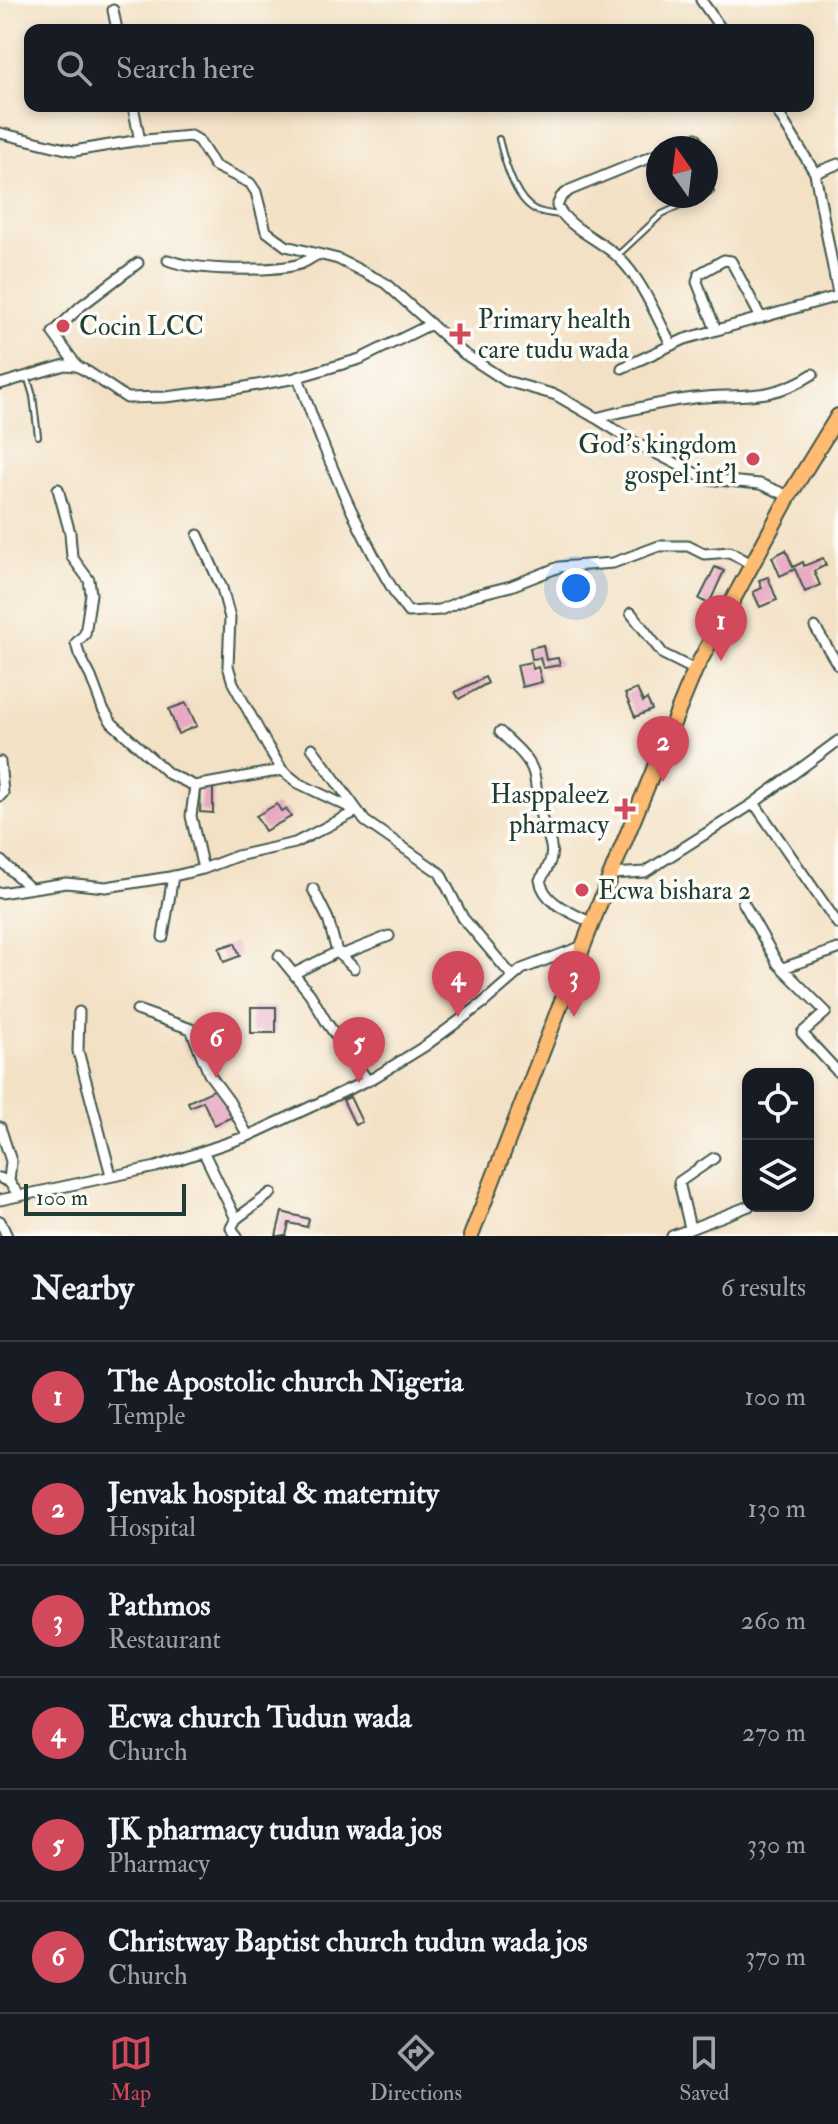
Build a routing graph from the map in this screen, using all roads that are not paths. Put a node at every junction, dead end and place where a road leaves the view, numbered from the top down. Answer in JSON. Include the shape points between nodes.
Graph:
{"nodes":[{"id":1,"x":701,"y":0,"type":"edge"},
{"id":2,"x":113,"y":10,"type":"dead end"},
{"id":3,"x":116,"y":24,"type":"edge"},
{"id":4,"x":718,"y":24,"type":"edge"},
{"id":5,"x":134,"y":112,"type":"edge"},
{"id":6,"x":778,"y":112,"type":"edge"},
{"id":7,"x":0,"y":133,"type":"edge"},
{"id":8,"x":499,"y":139,"type":"dead end"},
{"id":9,"x":140,"y":141,"type":"junction"},
{"id":10,"x":646,"y":159,"type":"edge"},
{"id":11,"x":838,"y":164,"type":"edge"},
{"id":12,"x":815,"y":173,"type":"junction"},
{"id":13,"x":675,"y":208,"type":"edge"},
{"id":14,"x":562,"y":216,"type":"junction"},
{"id":15,"x":317,"y":255,"type":"junction"},
{"id":16,"x":617,"y":255,"type":"junction"},
{"id":17,"x":168,"y":260,"type":"dead end"},
{"id":18,"x":138,"y":263,"type":"dead end"},
{"id":19,"x":838,"y":295,"type":"edge"},
{"id":20,"x":761,"y":318,"type":"junction"},
{"id":21,"x":431,"y":324,"type":"junction"},
{"id":22,"x":716,"y":330,"type":"junction"},
{"id":23,"x":671,"y":344,"type":"junction"},
{"id":24,"x":77,"y":366,"type":"junction"},
{"id":25,"x":622,"y":368,"type":"dead end"},
{"id":26,"x":813,"y":374,"type":"dead end"},
{"id":27,"x":27,"y":376,"type":"junction"},
{"id":28,"x":298,"y":377,"type":"junction"},
{"id":29,"x":0,"y":384,"type":"edge"},
{"id":30,"x":838,"y":416,"type":"edge"},
{"id":31,"x":596,"y":418,"type":"junction"},
{"id":32,"x":38,"y":436,"type":"dead end"},
{"id":33,"x":58,"y":489,"type":"dead end"},
{"id":34,"x":789,"y":496,"type":"junction"},
{"id":35,"x":198,"y":535,"type":"dead end"},
{"id":36,"x":751,"y":564,"type":"junction"},
{"id":37,"x":631,"y":613,"type":"dead end"},
{"id":38,"x":815,"y":627,"type":"dead end"},
{"id":39,"x":838,"y":665,"type":"edge"},
{"id":40,"x":695,"y":670,"type":"junction"},
{"id":41,"x":500,"y":732,"type":"dead end"},
{"id":42,"x":838,"y":741,"type":"edge"},
{"id":43,"x":312,"y":748,"type":"dead end"},
{"id":44,"x":0,"y":762,"type":"edge"},
{"id":45,"x":282,"y":770,"type":"junction"},
{"id":46,"x":195,"y":786,"type":"junction"},
{"id":47,"x":0,"y":796,"type":"edge"},
{"id":48,"x":754,"y":803,"type":"junction"},
{"id":49,"x":357,"y":811,"type":"junction"},
{"id":50,"x":0,"y":860,"type":"edge"},
{"id":51,"x":203,"y":869,"type":"junction"},
{"id":52,"x":611,"y":874,"type":"junction"},
{"id":53,"x":173,"y":876,"type":"junction"},
{"id":54,"x":29,"y":887,"type":"junction"},
{"id":55,"x":313,"y":889,"type":"dead end"},
{"id":56,"x":0,"y":893,"type":"edge"},
{"id":57,"x":743,"y":902,"type":"dead end"},
{"id":58,"x":592,"y":923,"type":"junction"},
{"id":59,"x":838,"y":924,"type":"edge"},
{"id":60,"x":389,"y":936,"type":"dead end"},
{"id":61,"x":163,"y":937,"type":"dead end"},
{"id":62,"x":583,"y":946,"type":"junction"},
{"id":63,"x":838,"y":949,"type":"edge"},
{"id":64,"x":337,"y":952,"type":"junction"},
{"id":65,"x":279,"y":956,"type":"dead end"},
{"id":66,"x":354,"y":968,"type":"dead end"},
{"id":67,"x":783,"y":968,"type":"junction"},
{"id":68,"x":295,"y":973,"type":"junction"},
{"id":69,"x":513,"y":977,"type":"junction"},
{"id":70,"x":137,"y":1010,"type":"dead end"},
{"id":71,"x":79,"y":1012,"type":"dead end"},
{"id":72,"x":838,"y":1072,"type":"edge"},
{"id":73,"x":368,"y":1081,"type":"junction"},
{"id":74,"x":0,"y":1127,"type":"edge"},
{"id":75,"x":248,"y":1136,"type":"junction"},
{"id":76,"x":204,"y":1153,"type":"junction"},
{"id":77,"x":714,"y":1158,"type":"dead end"},
{"id":78,"x":111,"y":1175,"type":"junction"},
{"id":79,"x":5,"y":1180,"type":"edge"},
{"id":80,"x":271,"y":1193,"type":"dead end"},
{"id":81,"x":19,"y":1195,"type":"junction"},
{"id":82,"x":0,"y":1200,"type":"edge"},
{"id":83,"x":742,"y":1209,"type":"edge"},
{"id":84,"x":236,"y":1219,"type":"junction"},
{"id":85,"x":0,"y":1221,"type":"edge"},
{"id":86,"x":690,"y":1228,"type":"junction"},
{"id":87,"x":7,"y":1236,"type":"edge"},
{"id":88,"x":237,"y":1236,"type":"edge"},
{"id":89,"x":471,"y":1236,"type":"edge"},
{"id":90,"x":672,"y":1236,"type":"edge"}],
"edges":[{"from":1,"to":4,"type":"street"},
{"from":2,"to":3,"type":"street"},
{"from":5,"to":9,"type":"street"},
{"from":6,"to":12,"type":"street"},
{"from":7,"to":9,"type":"street","via":[[74,151]]},
{"from":8,"to":14,"type":"lane","via":[[511,178],[529,205]]},
{"from":9,"to":15,"type":"street","via":[[191,136],[198,140],[215,166],[250,183],[266,231],[286,246]]},
{"from":10,"to":14,"type":"street","via":[[570,190],[557,206]]},
{"from":11,"to":12,"type":"street"},
{"from":12,"to":19,"type":"street"},
{"from":13,"to":16,"type":"lane"},
{"from":14,"to":16,"type":"street"},
{"from":15,"to":17,"type":"street","via":[[301,264],[249,268]]},
{"from":15,"to":21,"type":"street","via":[[338,259],[385,283]]},
{"from":16,"to":23,"type":"street"},
{"from":18,"to":24,"type":"street","via":[[53,333]]},
{"from":19,"to":20,"type":"street"},
{"from":20,"to":22,"type":"street"},
{"from":20,"to":22,"type":"street","via":[[731,261],[724,260],[699,274],[697,282]]},
{"from":21,"to":28,"type":"street","via":[[360,359]]},
{"from":21,"to":31,"type":"street","via":[[506,381],[556,395]]},
{"from":22,"to":23,"type":"street"},
{"from":23,"to":25,"type":"street"},
{"from":24,"to":27,"type":"street"},
{"from":24,"to":28,"type":"street","via":[[127,398],[234,389]]},
{"from":26,"to":31,"type":"street","via":[[773,393],[695,398]]},
{"from":27,"to":29,"type":"street"},
{"from":27,"to":32,"type":"lane"},
{"from":28,"to":36,"type":"street","via":[[357,522],[408,612],[440,610],[559,567],[613,563],[659,546],[688,546],[704,554],[730,552]]},
{"from":30,"to":34,"type":"main road"},
{"from":31,"to":34,"type":"street","via":[[706,479],[760,484]]},
{"from":33,"to":46,"type":"street","via":[[72,557],[89,580],[91,594],[85,634],[76,643],[103,709],[169,774]]},
{"from":34,"to":36,"type":"main road"},
{"from":35,"to":45,"type":"street","via":[[230,618],[228,666],[233,683]]},
{"from":36,"to":40,"type":"main road"},
{"from":37,"to":40,"type":"street","via":[[663,654]]},
{"from":38,"to":39,"type":"street"},
{"from":40,"to":52,"type":"main road"},
{"from":41,"to":58,"type":"street","via":[[533,770],[539,812],[553,852],[541,886],[554,903]]},
{"from":42,"to":48,"type":"street"},
{"from":43,"to":49,"type":"street"},
{"from":44,"to":47,"type":"street"},
{"from":45,"to":46,"type":"street"},
{"from":45,"to":49,"type":"street"},
{"from":46,"to":51,"type":"street","via":[[191,816]]},
{"from":48,"to":52,"type":"street","via":[[645,872]]},
{"from":48,"to":59,"type":"street"},
{"from":49,"to":51,"type":"street","via":[[295,843]]},
{"from":49,"to":69,"type":"street","via":[[440,873],[463,918]]},
{"from":50,"to":54,"type":"street"},
{"from":51,"to":53,"type":"street"},
{"from":52,"to":58,"type":"main road"},
{"from":53,"to":54,"type":"street","via":[[106,887]]},
{"from":53,"to":61,"type":"street"},
{"from":54,"to":56,"type":"street"},
{"from":55,"to":64,"type":"street"},
{"from":57,"to":67,"type":"street"},
{"from":58,"to":62,"type":"main road"},
{"from":60,"to":64,"type":"street"},
{"from":62,"to":69,"type":"street"},
{"from":62,"to":89,"type":"main road"},
{"from":63,"to":67,"type":"street"},
{"from":64,"to":66,"type":"street"},
{"from":64,"to":68,"type":"street"},
{"from":65,"to":68,"type":"street"},
{"from":67,"to":72,"type":"street","via":[[826,1012],[802,1033]]},
{"from":68,"to":73,"type":"street"},
{"from":69,"to":73,"type":"street","via":[[425,1046]]},
{"from":70,"to":75,"type":"street","via":[[191,1029],[209,1074]]},
{"from":71,"to":78,"type":"street","via":[[78,1051]]},
{"from":73,"to":75,"type":"street"},
{"from":74,"to":79,"type":"street","via":[[11,1161]]},
{"from":75,"to":76,"type":"street"},
{"from":76,"to":78,"type":"street"},
{"from":76,"to":84,"type":"street"},
{"from":77,"to":86,"type":"street","via":[[679,1182]]},
{"from":78,"to":81,"type":"street"},
{"from":79,"to":81,"type":"street"},
{"from":80,"to":84,"type":"street"},
{"from":81,"to":82,"type":"street"},
{"from":83,"to":86,"type":"street"},
{"from":84,"to":88,"type":"street","via":[[231,1228]]},
{"from":85,"to":87,"type":"street"},
{"from":86,"to":90,"type":"street"}]}
